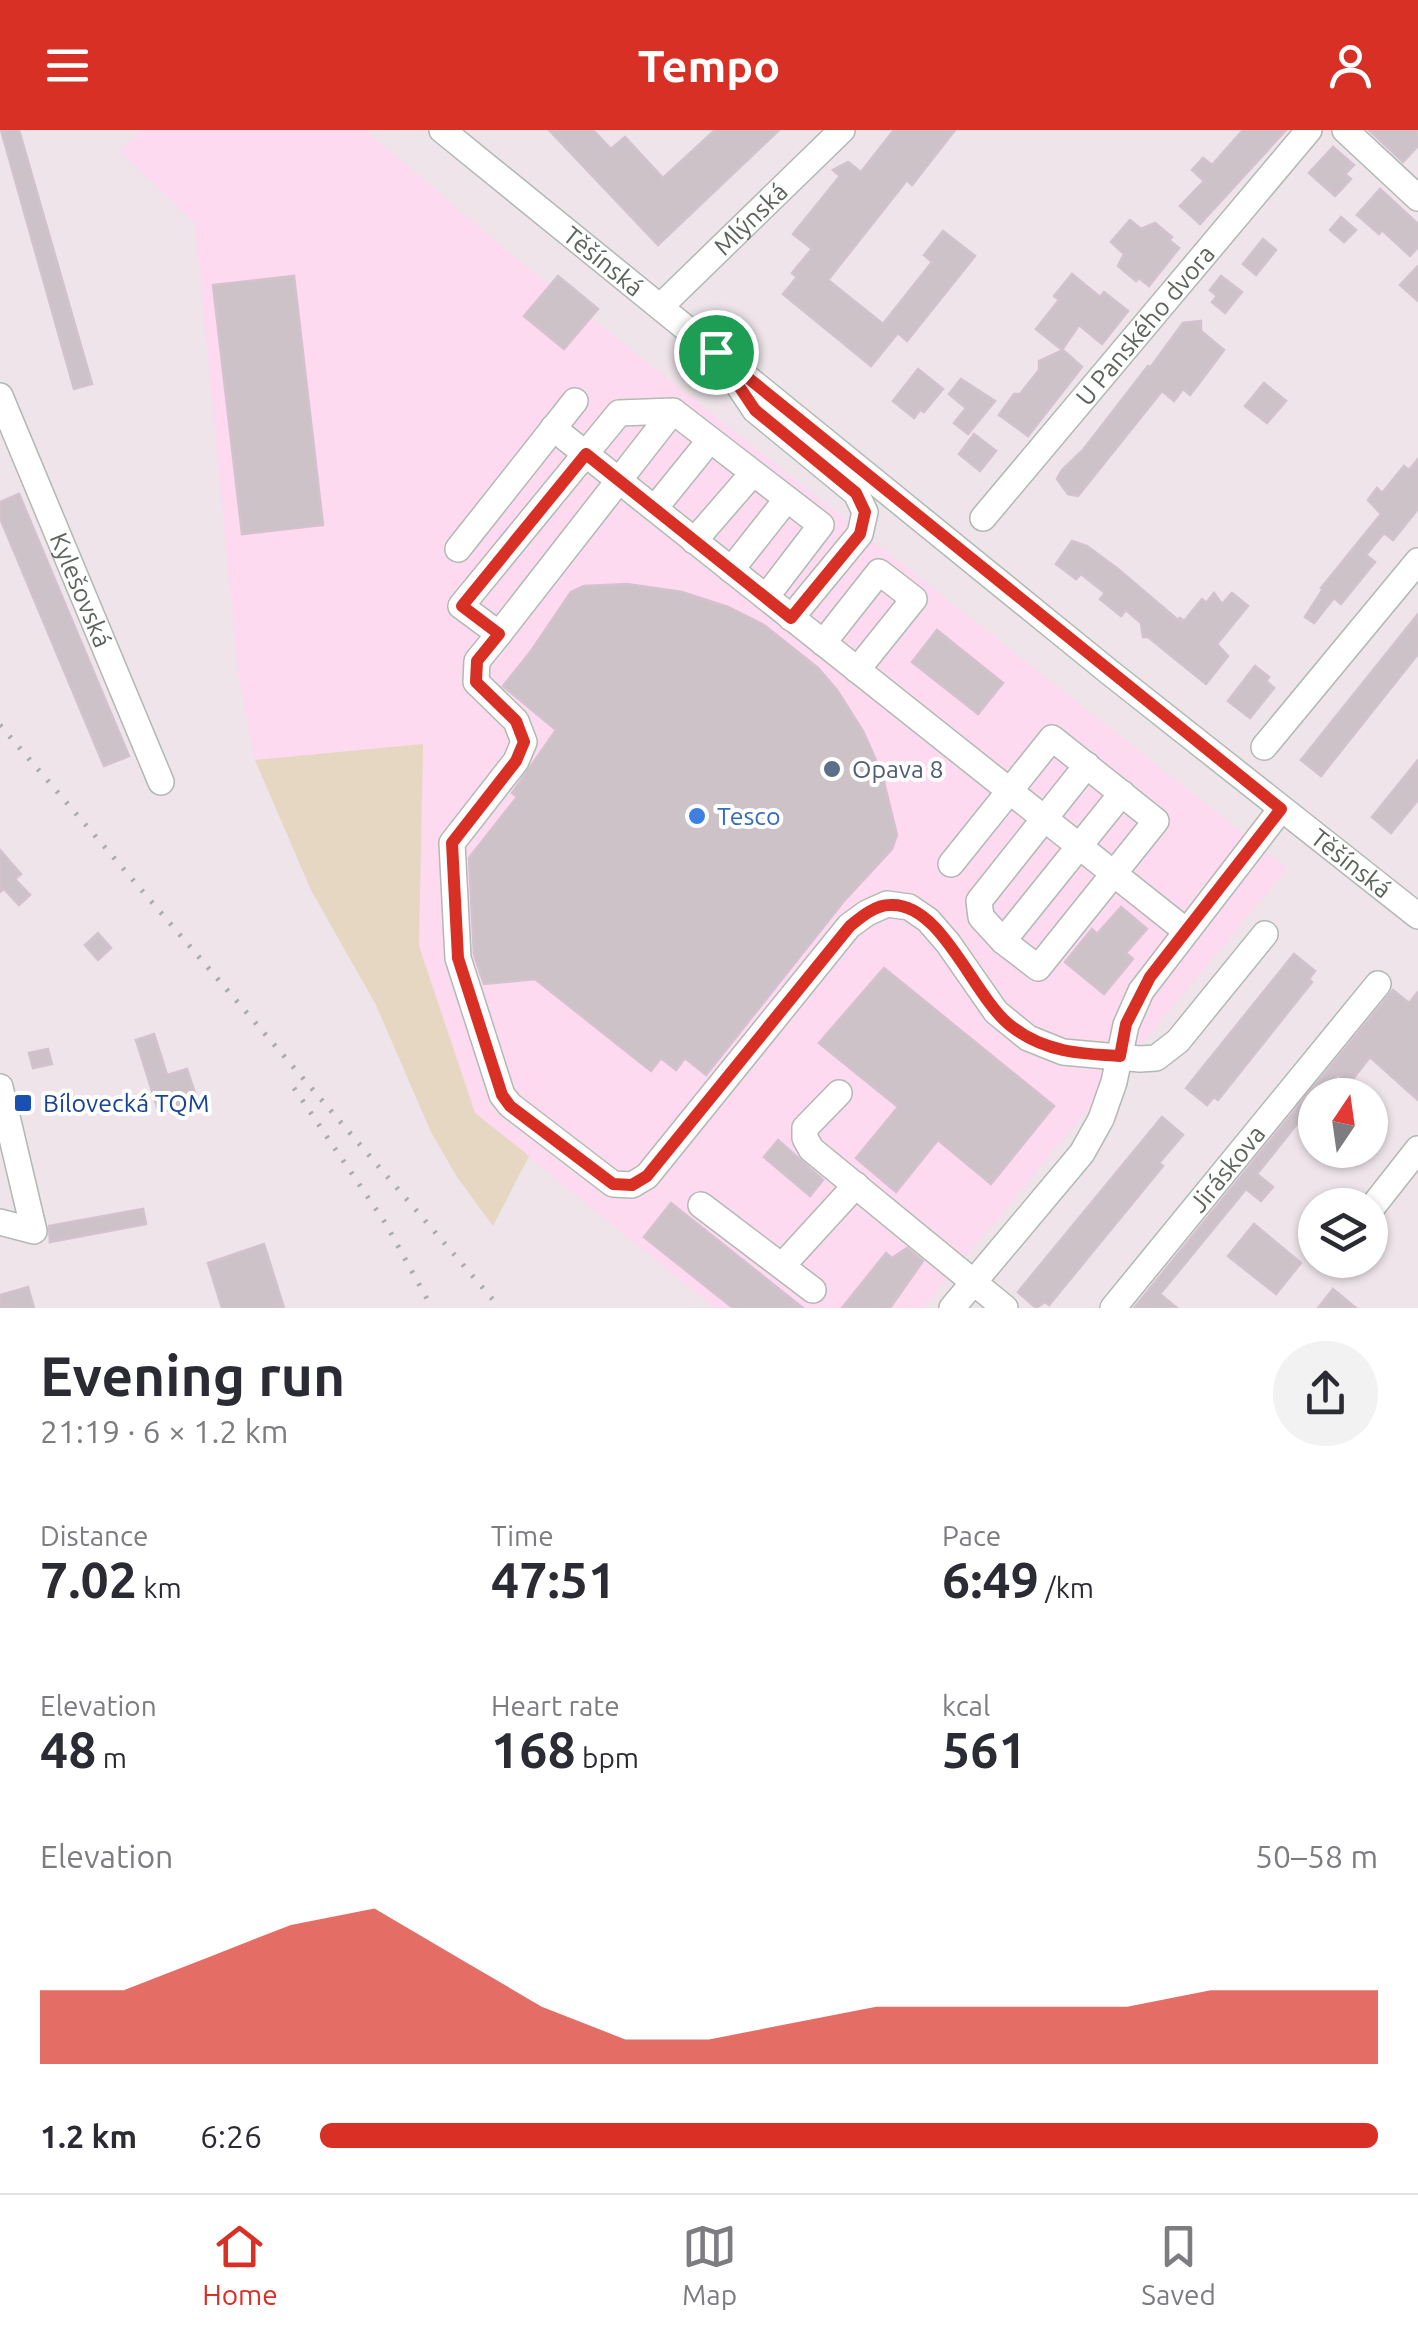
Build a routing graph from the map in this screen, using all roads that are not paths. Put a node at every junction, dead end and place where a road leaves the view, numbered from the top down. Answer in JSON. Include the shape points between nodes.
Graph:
{"nodes":[{"id":1,"x":442,"y":130,"type":"edge"},
{"id":2,"x":842,"y":130,"type":"edge"},
{"id":3,"x":1309,"y":130,"type":"edge"},
{"id":4,"x":1345,"y":130,"type":"edge"},
{"id":5,"x":1418,"y":198,"type":"edge"},
{"id":6,"x":660,"y":306,"type":"junction"},
{"id":7,"x":716,"y":352,"type":"junction"},
{"id":8,"x":0,"y":396,"type":"edge"},
{"id":9,"x":575,"y":401,"type":"dead end"},
{"id":10,"x":672,"y":412,"type":"junction"},
{"id":11,"x":553,"y":428,"type":"junction"},
{"id":12,"x":710,"y":440,"type":"junction"},
{"id":13,"x":586,"y":454,"type":"junction"},
{"id":14,"x":753,"y":473,"type":"junction"},
{"id":15,"x":619,"y":481,"type":"junction"},
{"id":16,"x":787,"y":500,"type":"junction"},
{"id":17,"x":654,"y":508,"type":"junction"},
{"id":18,"x":984,"y":518,"type":"dead end"},
{"id":19,"x":694,"y":540,"type":"junction"},
{"id":20,"x":458,"y":549,"type":"dead end"},
{"id":21,"x":1418,"y":561,"type":"edge"},
{"id":22,"x":731,"y":570,"type":"junction"},
{"id":23,"x":766,"y":597,"type":"junction"},
{"id":24,"x":791,"y":618,"type":"junction"},
{"id":25,"x":499,"y":634,"type":"junction"},
{"id":26,"x":823,"y":643,"type":"junction"},
{"id":27,"x":858,"y":670,"type":"junction"},
{"id":28,"x":1264,"y":747,"type":"dead end"},
{"id":29,"x":1087,"y":765,"type":"junction"},
{"id":30,"x":161,"y":782,"type":"dead end"},
{"id":31,"x":1009,"y":792,"type":"junction"},
{"id":32,"x":1122,"y":793,"type":"junction"},
{"id":33,"x":1281,"y":809,"type":"junction"},
{"id":34,"x":1043,"y":818,"type":"junction"},
{"id":35,"x":1079,"y":847,"type":"junction"},
{"id":36,"x":951,"y":864,"type":"dead end"},
{"id":37,"x":1113,"y":874,"type":"junction"},
{"id":38,"x":1418,"y":916,"type":"edge"},
{"id":39,"x":1186,"y":931,"type":"junction"},
{"id":40,"x":1265,"y":934,"type":"dead end"},
{"id":41,"x":1003,"y":941,"type":"junction"},
{"id":42,"x":1378,"y":984,"type":"dead end"},
{"id":43,"x":1120,"y":1056,"type":"junction"},
{"id":44,"x":0,"y":1088,"type":"edge"},
{"id":45,"x":838,"y":1093,"type":"dead end"},
{"id":46,"x":1417,"y":1152,"type":"edge"},
{"id":47,"x":856,"y":1185,"type":"junction"},
{"id":48,"x":1388,"y":1188,"type":"edge"},
{"id":49,"x":701,"y":1205,"type":"dead end"},
{"id":50,"x":0,"y":1222,"type":"edge"},
{"id":51,"x":782,"y":1266,"type":"junction"},
{"id":52,"x":974,"y":1281,"type":"junction"},
{"id":53,"x":813,"y":1290,"type":"dead end"},
{"id":54,"x":952,"y":1308,"type":"edge"},
{"id":55,"x":1004,"y":1308,"type":"edge"},
{"id":56,"x":1112,"y":1308,"type":"edge"}],
"edges":[{"from":1,"to":6,"type":"street","name":"Těšínská"},
{"from":2,"to":6,"type":"street","name":"Mlýnská"},
{"from":3,"to":18,"type":"street","name":"U Panského dvora"},
{"from":4,"to":5,"type":"street"},
{"from":6,"to":7,"type":"street","name":"Těšínská"},
{"from":7,"to":24,"type":"street","via":[[755,410],[856,493],[865,512],[860,534]]},
{"from":7,"to":33,"type":"street","name":"Těšínská"},
{"from":8,"to":30,"type":"street","name":"Kylešovská"},
{"from":9,"to":11,"type":"street"},
{"from":10,"to":12,"type":"street"},
{"from":10,"to":13,"type":"street","via":[[619,413]]},
{"from":10,"to":15,"type":"street"},
{"from":11,"to":13,"type":"street"},
{"from":11,"to":20,"type":"street"},
{"from":12,"to":14,"type":"street"},
{"from":12,"to":17,"type":"street"},
{"from":13,"to":15,"type":"street"},
{"from":13,"to":25,"type":"street","via":[[462,606]]},
{"from":14,"to":16,"type":"street"},
{"from":14,"to":19,"type":"street"},
{"from":15,"to":17,"type":"street"},
{"from":15,"to":25,"type":"street"},
{"from":16,"to":22,"type":"street"},
{"from":16,"to":23,"type":"street","via":[[821,525]]},
{"from":17,"to":19,"type":"street"},
{"from":19,"to":22,"type":"street"},
{"from":21,"to":28,"type":"street"},
{"from":22,"to":23,"type":"street"},
{"from":23,"to":24,"type":"street"},
{"from":24,"to":26,"type":"street"},
{"from":25,"to":43,"type":"street","via":[[477,661],[476,682],[516,721],[524,742],[452,843],[458,958],[502,1095],[613,1184],[632,1185],[647,1176],[850,926],[887,904],[909,907],[928,920],[996,1012],[1028,1038],[1063,1052]]},
{"from":26,"to":27,"type":"street"},
{"from":26,"to":27,"type":"street","via":[[879,572],[914,599]]},
{"from":27,"to":31,"type":"street"},
{"from":29,"to":31,"type":"street","via":[[1052,738]]},
{"from":29,"to":32,"type":"street"},
{"from":29,"to":34,"type":"street"},
{"from":31,"to":34,"type":"street"},
{"from":31,"to":36,"type":"street"},
{"from":32,"to":35,"type":"street"},
{"from":32,"to":37,"type":"street","via":[[1156,821]]},
{"from":33,"to":38,"type":"street","name":"Těšínská"},
{"from":33,"to":39,"type":"street"},
{"from":34,"to":35,"type":"street"},
{"from":34,"to":41,"type":"street","via":[[979,901],[981,917]]},
{"from":35,"to":37,"type":"street"},
{"from":35,"to":41,"type":"street"},
{"from":37,"to":39,"type":"street"},
{"from":37,"to":41,"type":"street","via":[[1038,968]]},
{"from":39,"to":43,"type":"street","via":[[1141,990]]},
{"from":40,"to":43,"type":"street","via":[[1168,1050],[1156,1058]]},
{"from":42,"to":56,"type":"street","name":"Jiráskova"},
{"from":43,"to":52,"type":"street","via":[[1101,1119],[1082,1153]]},
{"from":44,"to":50,"type":"street","via":[[34,1231]]},
{"from":45,"to":47,"type":"street","via":[[805,1128],[805,1138]]},
{"from":46,"to":48,"type":"street"},
{"from":47,"to":51,"type":"street"},
{"from":47,"to":52,"type":"street"},
{"from":49,"to":51,"type":"street"},
{"from":51,"to":53,"type":"street"},
{"from":52,"to":54,"type":"street"},
{"from":52,"to":55,"type":"street"}]}
